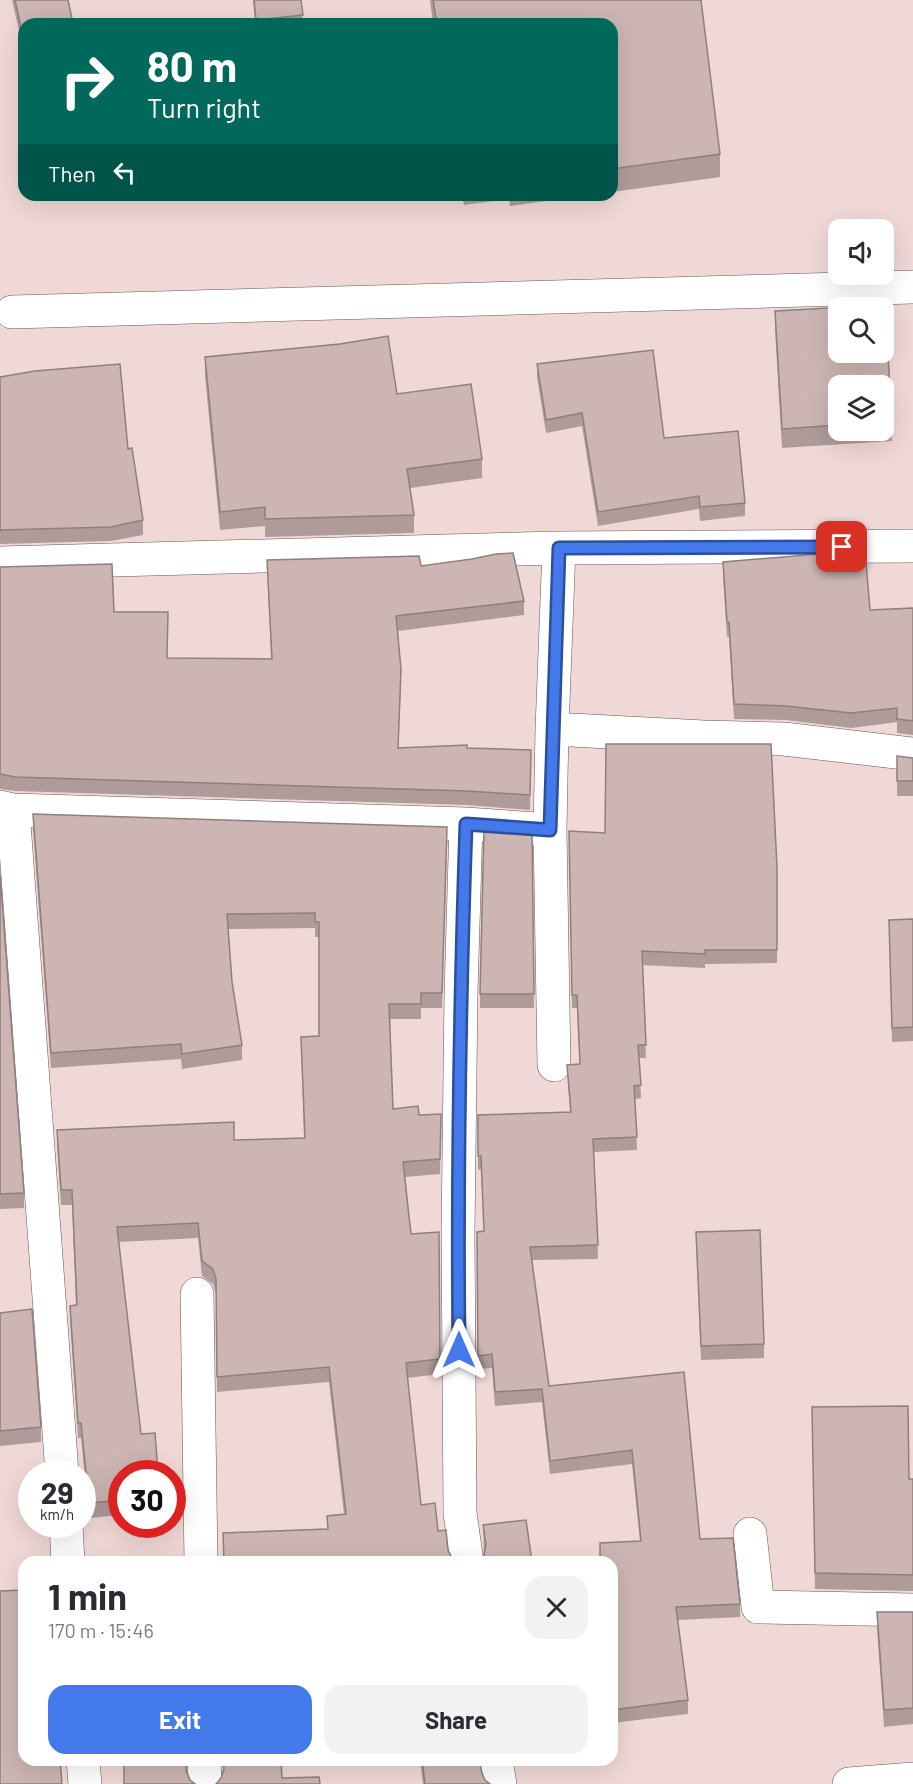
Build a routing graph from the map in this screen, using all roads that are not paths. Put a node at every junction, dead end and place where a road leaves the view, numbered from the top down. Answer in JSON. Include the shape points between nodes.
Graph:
{"nodes":[{"id":1,"x":913,"y":287,"type":"edge"},
{"id":2,"x":12,"y":312,"type":"dead end"},
{"id":3,"x":913,"y":546,"type":"edge"},
{"id":4,"x":559,"y":548,"type":"junction"},
{"id":5,"x":0,"y":563,"type":"edge"},
{"id":6,"x":552,"y":729,"type":"junction"},
{"id":7,"x":913,"y":754,"type":"edge"},
{"id":8,"x":6,"y":808,"type":"edge"},
{"id":9,"x":466,"y":824,"type":"junction"},
{"id":10,"x":550,"y":830,"type":"junction"},
{"id":11,"x":554,"y":1065,"type":"dead end"},
{"id":12,"x":196,"y":1294,"type":"dead end"},
{"id":13,"x":61,"y":1460,"type":"edge"},
{"id":14,"x":750,"y":1534,"type":"dead end"},
{"id":15,"x":67,"y":1538,"type":"edge"},
{"id":16,"x":68,"y":1556,"type":"edge"},
{"id":17,"x":201,"y":1556,"type":"edge"},
{"id":18,"x":466,"y":1556,"type":"edge"},
{"id":19,"x":913,"y":1610,"type":"edge"},
{"id":20,"x":84,"y":1766,"type":"edge"},
{"id":21,"x":204,"y":1766,"type":"edge"},
{"id":22,"x":497,"y":1766,"type":"edge"},
{"id":23,"x":913,"y":1779,"type":"edge"},
{"id":24,"x":85,"y":1784,"type":"edge"},
{"id":25,"x":205,"y":1784,"type":"edge"},
{"id":26,"x":500,"y":1784,"type":"edge"},
{"id":27,"x":849,"y":1784,"type":"edge"}],
"edges":[{"from":1,"to":2,"type":"street"},
{"from":3,"to":4,"type":"street"},
{"from":4,"to":5,"type":"street"},
{"from":4,"to":6,"type":"street"},
{"from":6,"to":7,"type":"street","via":[[784,739]]},
{"from":6,"to":10,"type":"street"},
{"from":8,"to":9,"type":"street"},
{"from":8,"to":13,"type":"street"},
{"from":9,"to":10,"type":"street"},
{"from":9,"to":18,"type":"street","via":[[458,1233],[460,1513]]},
{"from":10,"to":11,"type":"street"},
{"from":12,"to":17,"type":"street"},
{"from":14,"to":19,"type":"street","via":[[758,1607]]},
{"from":15,"to":16,"type":"street"},
{"from":20,"to":24,"type":"street"},
{"from":21,"to":25,"type":"street"},
{"from":22,"to":26,"type":"street"},
{"from":23,"to":27,"type":"street"}]}
